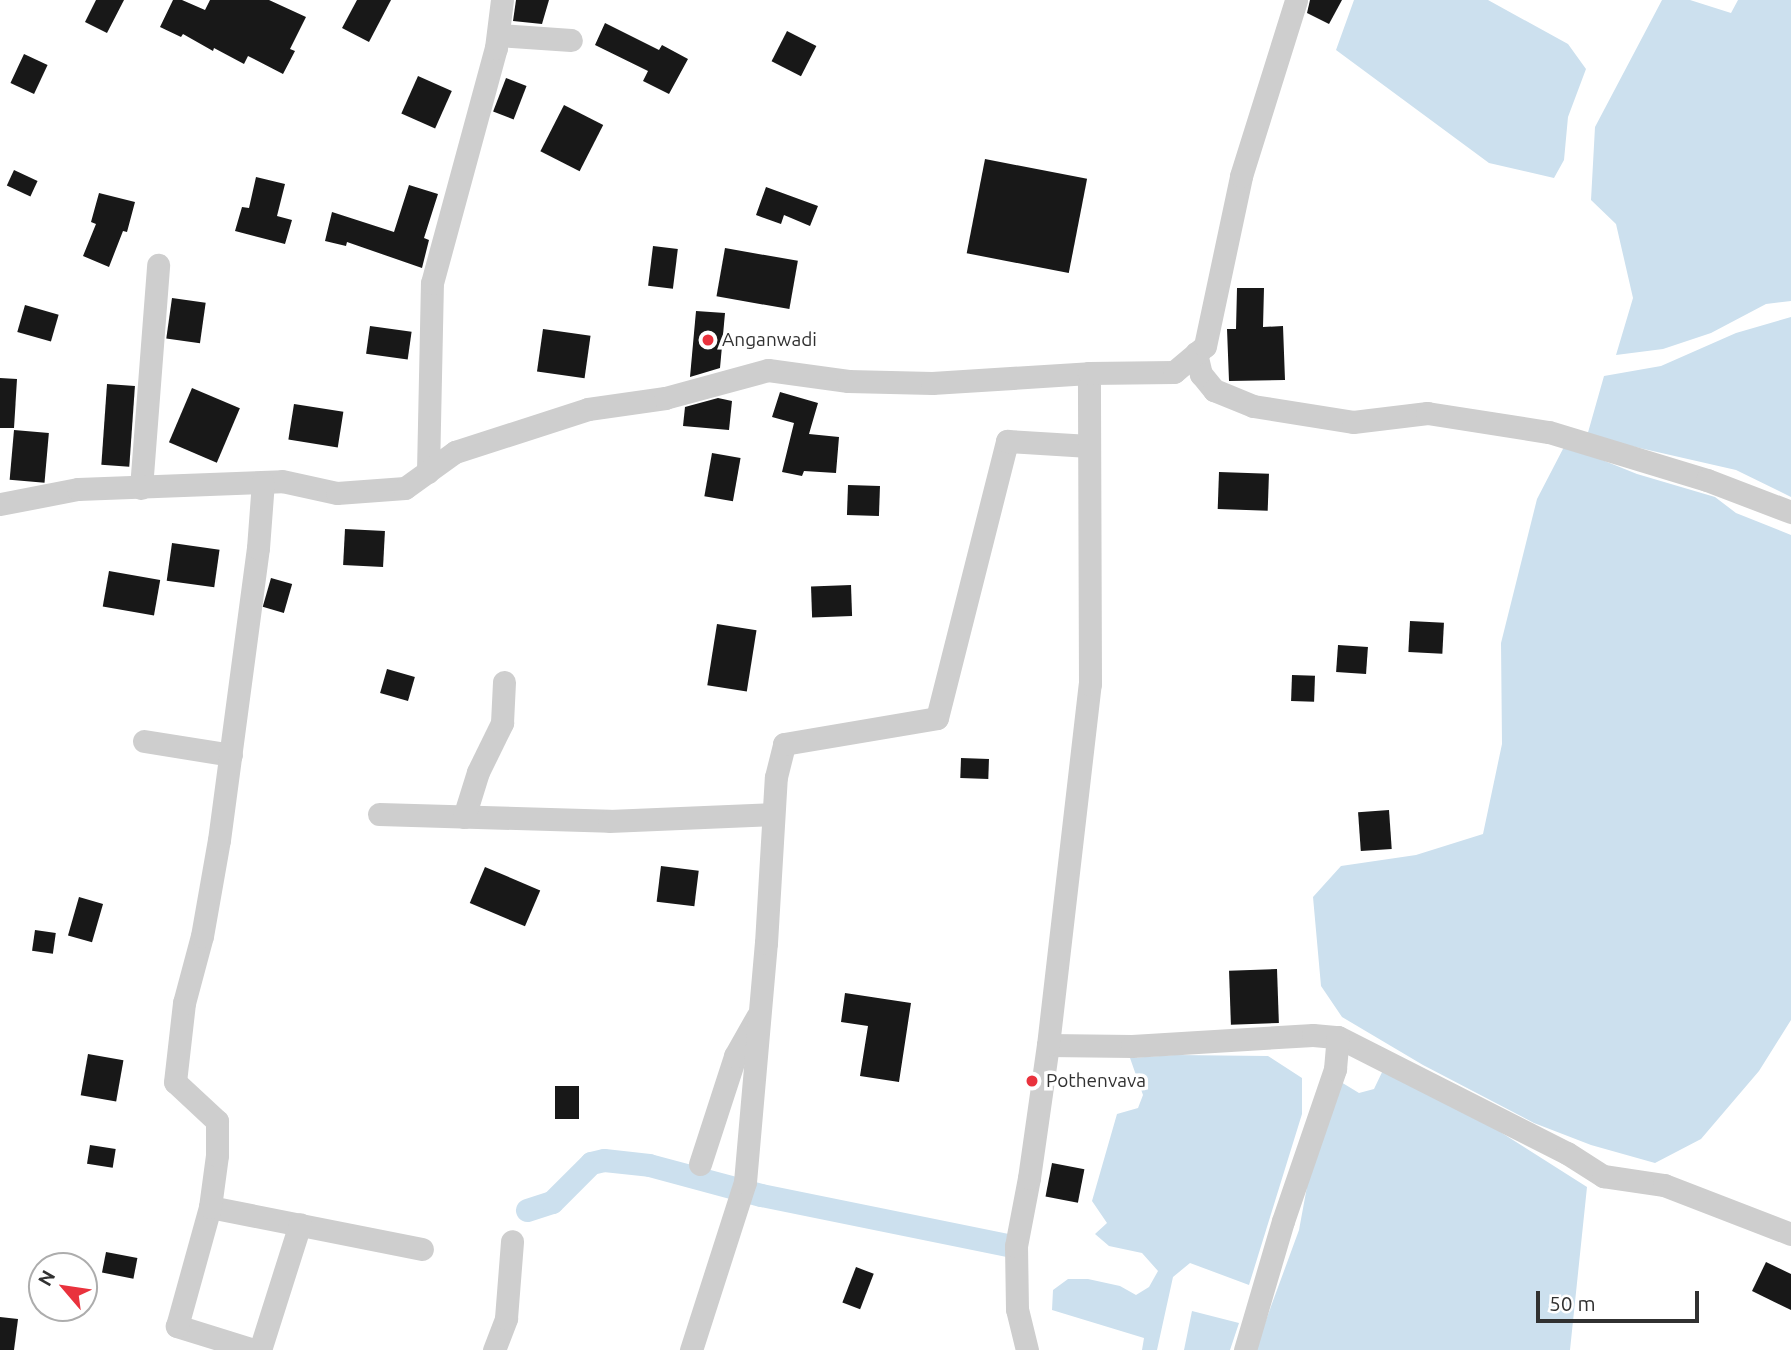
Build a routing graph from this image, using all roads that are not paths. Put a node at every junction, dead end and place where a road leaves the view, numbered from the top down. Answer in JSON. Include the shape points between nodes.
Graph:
{"nodes":[{"id":1,"x":502,"y":0,"type":"edge"},
{"id":2,"x":1296,"y":0,"type":"edge"},
{"id":3,"x":498,"y":35,"type":"junction"},
{"id":4,"x":571,"y":40,"type":"dead end"},
{"id":5,"x":158,"y":265,"type":"dead end"},
{"id":6,"x":1196,"y":353,"type":"junction"},
{"id":7,"x":1089,"y":373,"type":"junction"},
{"id":8,"x":1088,"y":446,"type":"junction"},
{"id":9,"x":428,"y":472,"type":"junction"},
{"id":10,"x":263,"y":482,"type":"junction"},
{"id":11,"x":141,"y":488,"type":"junction"},
{"id":12,"x":0,"y":505,"type":"edge"},
{"id":13,"x":1791,"y":512,"type":"edge"},
{"id":14,"x":503,"y":682,"type":"dead end"},
{"id":15,"x":144,"y":741,"type":"dead end"},
{"id":16,"x":231,"y":755,"type":"junction"},
{"id":17,"x":379,"y":814,"type":"dead end"},
{"id":18,"x":774,"y":814,"type":"junction"},
{"id":19,"x":464,"y":817,"type":"junction"},
{"id":20,"x":760,"y":1011,"type":"junction"},
{"id":21,"x":1338,"y":1037,"type":"junction"},
{"id":22,"x":1048,"y":1045,"type":"junction"},
{"id":23,"x":700,"y":1164,"type":"dead end"},
{"id":24,"x":210,"y":1207,"type":"junction"},
{"id":25,"x":300,"y":1224,"type":"junction"},
{"id":26,"x":1791,"y":1234,"type":"edge"},
{"id":27,"x":512,"y":1241,"type":"dead end"},
{"id":28,"x":422,"y":1249,"type":"dead end"},
{"id":29,"x":254,"y":1350,"type":"edge"},
{"id":30,"x":260,"y":1350,"type":"edge"},
{"id":31,"x":494,"y":1350,"type":"edge"},
{"id":32,"x":691,"y":1350,"type":"edge"},
{"id":33,"x":1027,"y":1350,"type":"edge"},
{"id":34,"x":1245,"y":1350,"type":"edge"}],
"edges":[{"from":1,"to":3,"type":"street"},
{"from":2,"to":6,"type":"street","via":[[1241,176],[1205,346]]},
{"from":3,"to":4,"type":"street"},
{"from":3,"to":9,"type":"street","via":[[432,283]]},
{"from":5,"to":11,"type":"street"},
{"from":6,"to":7,"type":"street","via":[[1174,372]]},
{"from":6,"to":13,"type":"street","via":[[1201,374],[1214,390],[1253,406],[1353,422],[1427,413],[1549,432],[1707,480]]},
{"from":7,"to":8,"type":"street"},
{"from":7,"to":9,"type":"street","via":[[932,383],[848,381],[768,370],[665,398],[588,409],[455,452]]},
{"from":8,"to":18,"type":"street","via":[[1007,441],[937,718],[784,744]]},
{"from":8,"to":22,"type":"street","via":[[1090,684]]},
{"from":9,"to":10,"type":"street","via":[[405,488],[337,494],[282,481]]},
{"from":10,"to":11,"type":"street"},
{"from":10,"to":16,"type":"street"},
{"from":11,"to":12,"type":"street","via":[[78,489]]},
{"from":14,"to":19,"type":"street","via":[[502,723],[478,772]]},
{"from":15,"to":16,"type":"street"},
{"from":16,"to":24,"type":"street","via":[[202,936],[184,1003],[175,1082],[218,1121]]},
{"from":17,"to":19,"type":"street"},
{"from":18,"to":19,"type":"street","via":[[609,821]]},
{"from":18,"to":20,"type":"street"},
{"from":20,"to":23,"type":"street","via":[[735,1056]]},
{"from":20,"to":32,"type":"street","via":[[742,1191]]},
{"from":21,"to":22,"type":"street"},
{"from":21,"to":26,"type":"street","via":[[1567,1153],[1603,1176],[1664,1185]]},
{"from":21,"to":34,"type":"street","via":[[1335,1069]]},
{"from":22,"to":33,"type":"street","via":[[1016,1246],[1017,1309]]},
{"from":24,"to":25,"type":"street"},
{"from":24,"to":29,"type":"street","via":[[177,1326]]},
{"from":25,"to":28,"type":"street"},
{"from":25,"to":30,"type":"street"},
{"from":27,"to":31,"type":"street","via":[[506,1318]]}]}
